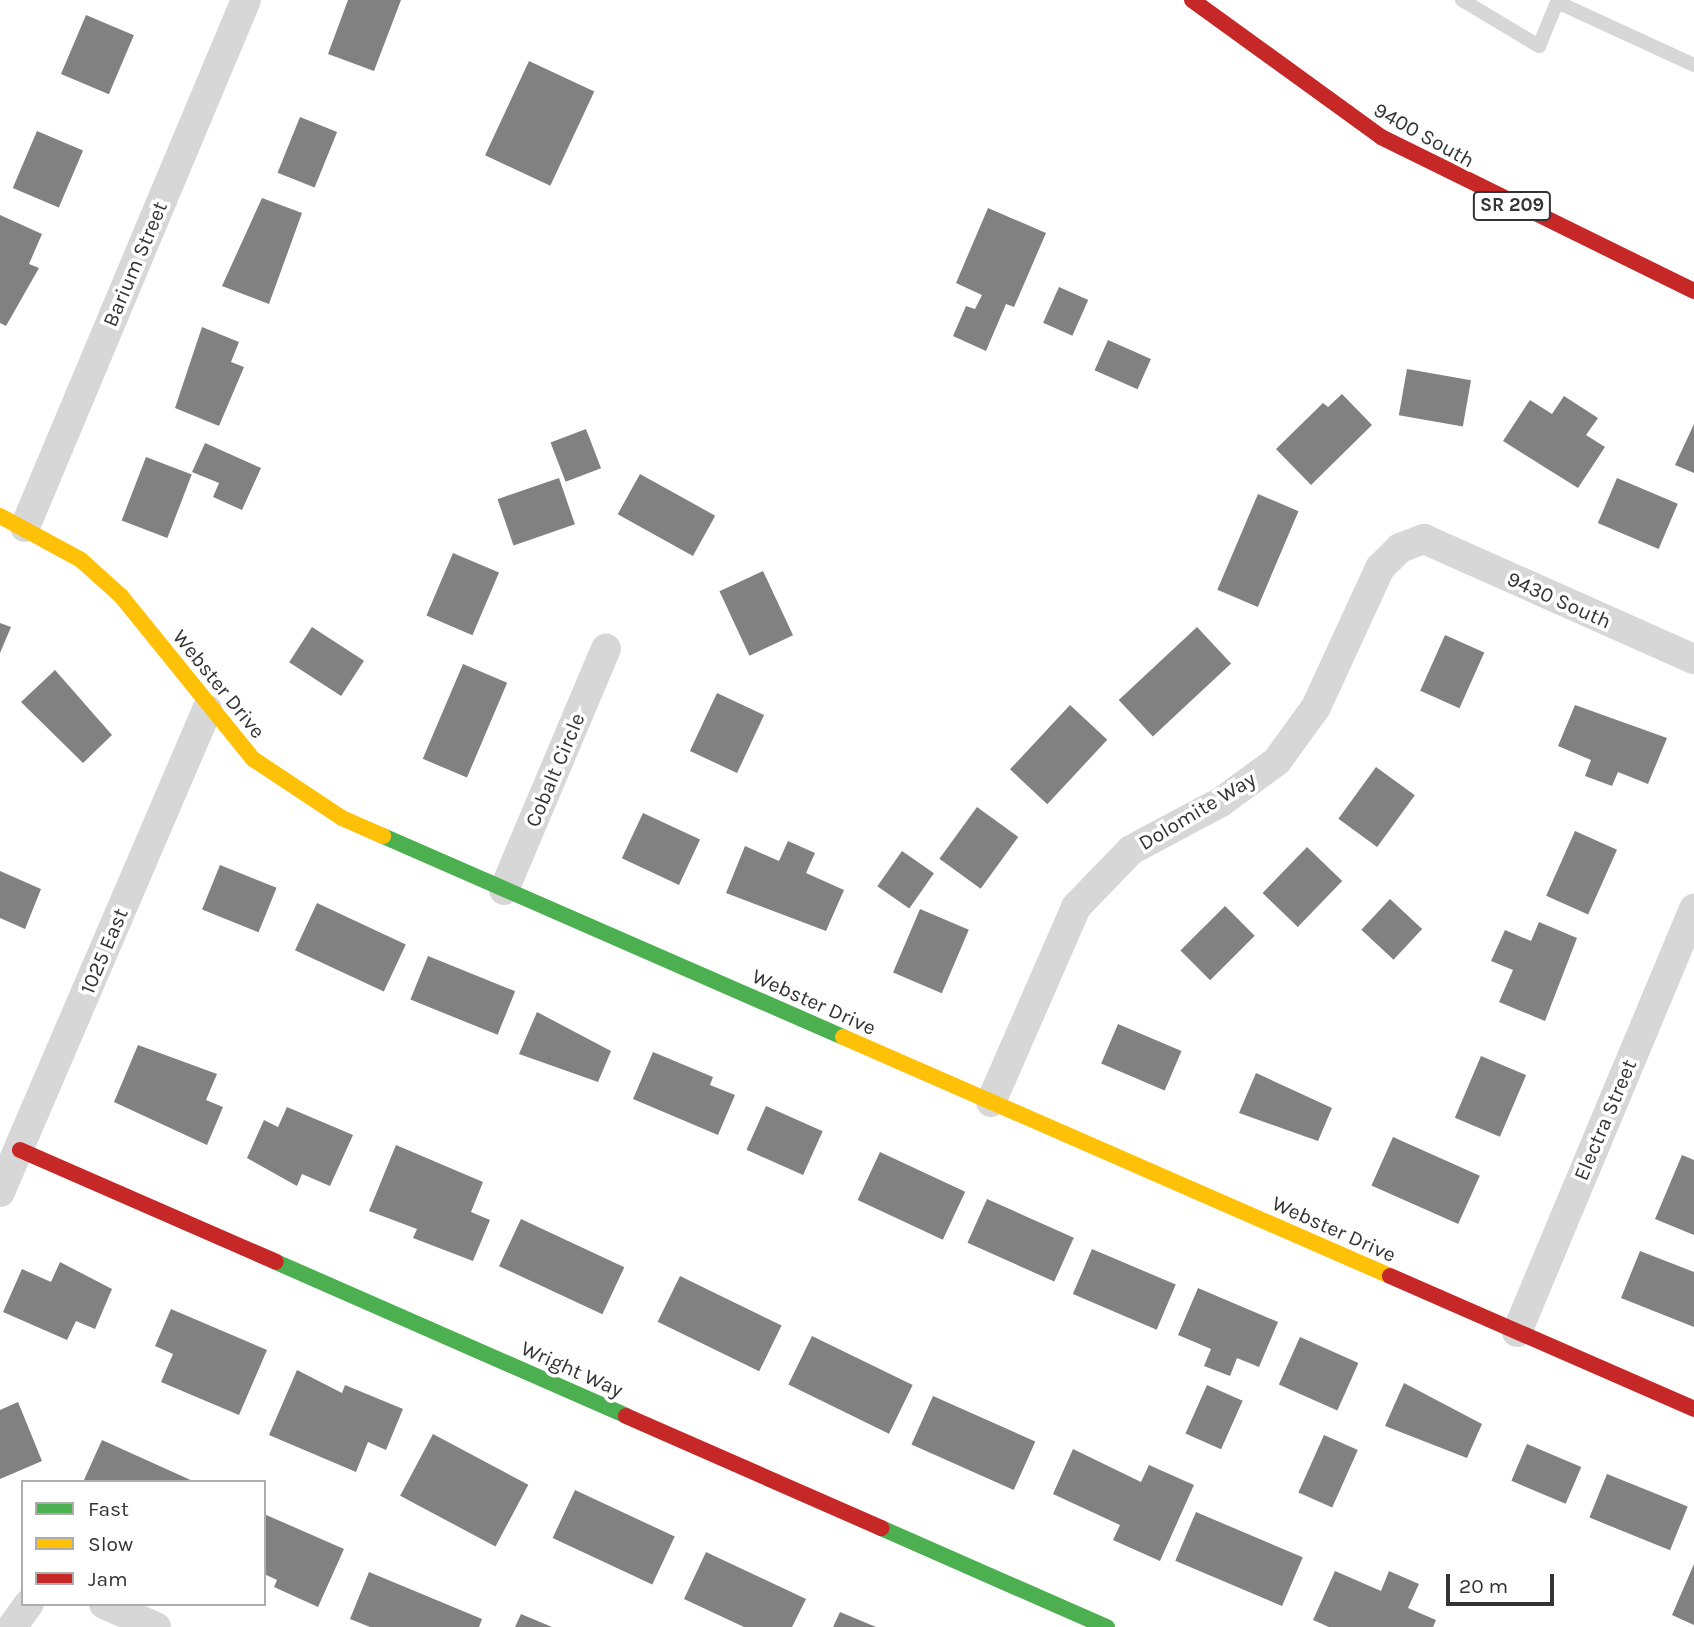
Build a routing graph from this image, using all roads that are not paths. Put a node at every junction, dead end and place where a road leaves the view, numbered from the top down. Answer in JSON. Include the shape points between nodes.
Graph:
{"nodes":[{"id":1,"x":246,"y":0,"type":"edge"},
{"id":2,"x":1192,"y":0,"type":"edge"},
{"id":3,"x":1462,"y":0,"type":"edge"},
{"id":4,"x":1558,"y":1,"type":"edge"},
{"id":5,"x":1694,"y":65,"type":"edge"},
{"id":6,"x":1694,"y":291,"type":"edge"},
{"id":7,"x":12,"y":522,"type":"edge"},
{"id":8,"x":1424,"y":539,"type":"joint"},
{"id":9,"x":606,"y":649,"type":"dead end"},
{"id":10,"x":1694,"y":659,"type":"edge"},
{"id":11,"x":207,"y":710,"type":"junction"},
{"id":12,"x":504,"y":890,"type":"junction"},
{"id":13,"x":1694,"y":908,"type":"edge"},
{"id":14,"x":991,"y":1102,"type":"junction"},
{"id":15,"x":20,"y":1150,"type":"junction"},
{"id":16,"x":0,"y":1192,"type":"edge"},
{"id":17,"x":1517,"y":1332,"type":"junction"},
{"id":18,"x":1694,"y":1409,"type":"edge"},
{"id":19,"x":28,"y":1606,"type":"edge"},
{"id":20,"x":109,"y":1606,"type":"edge"},
{"id":21,"x":12,"y":1627,"type":"edge"},
{"id":22,"x":156,"y":1627,"type":"edge"},
{"id":23,"x":1107,"y":1627,"type":"edge"}],
"edges":[{"from":1,"to":7,"type":"street","name":"Barium Street"},
{"from":2,"to":6,"type":"street","name":"9400 South","number":"SR 209","via":[[1381,137]]},
{"from":3,"to":4,"type":"lane","via":[[1539,46]]},
{"from":4,"to":5,"type":"lane"},
{"from":7,"to":11,"type":"street","name":"Webster Drive","via":[[81,560],[121,596]]},
{"from":8,"to":10,"type":"street","name":"9430 South"},
{"from":8,"to":14,"type":"street","name":"Dolomite Way","via":[[1399,548],[1380,568],[1316,707],[1277,761],[1221,802],[1131,850],[1076,907]]},
{"from":9,"to":12,"type":"street","name":"Cobalt Circle"},
{"from":11,"to":12,"type":"street","name":"Webster Drive","via":[[291,790]]},
{"from":11,"to":15,"type":"street","name":"1025 East"},
{"from":12,"to":14,"type":"street","name":"Webster Drive"},
{"from":13,"to":17,"type":"street","name":"Electra Street"},
{"from":14,"to":17,"type":"street","name":"Webster Drive"},
{"from":15,"to":16,"type":"street","name":"1025 East"},
{"from":15,"to":23,"type":"street","name":"Wright Way"},
{"from":17,"to":18,"type":"street","name":"Webster Drive"},
{"from":19,"to":21,"type":"street"},
{"from":20,"to":22,"type":"street"}]}
